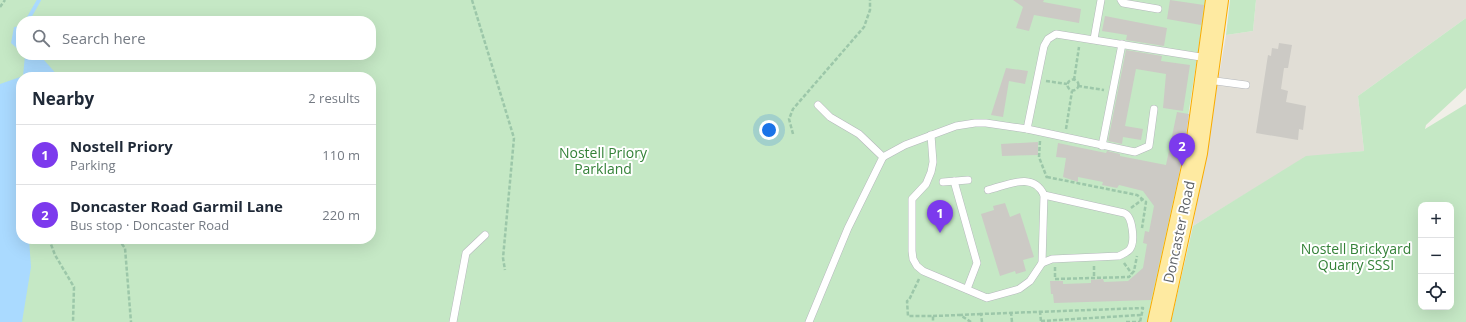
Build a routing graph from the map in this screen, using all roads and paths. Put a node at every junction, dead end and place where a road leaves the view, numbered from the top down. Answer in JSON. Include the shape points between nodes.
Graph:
{"nodes":[{"id":1,"x":5,"y":0,"type":"edge"},
{"id":2,"x":472,"y":0,"type":"edge"},
{"id":3,"x":870,"y":0,"type":"edge"},
{"id":4,"x":1101,"y":0,"type":"edge"},
{"id":5,"x":1121,"y":0,"type":"edge"},
{"id":6,"x":1217,"y":0,"type":"edge"},
{"id":7,"x":0,"y":7,"type":"edge"},
{"id":8,"x":1158,"y":9,"type":"dead end"},
{"id":9,"x":1081,"y":37,"type":"junction"},
{"id":10,"x":1094,"y":39,"type":"junction"},
{"id":11,"x":1122,"y":44,"type":"junction"},
{"id":12,"x":1209,"y":58,"type":"junction"},
{"id":13,"x":1037,"y":80,"type":"junction"},
{"id":14,"x":1074,"y":80,"type":"junction"},
{"id":15,"x":1206,"y":80,"type":"junction"},
{"id":16,"x":1067,"y":84,"type":"junction"},
{"id":17,"x":1246,"y":85,"type":"dead end"},
{"id":18,"x":1078,"y":86,"type":"junction"},
{"id":19,"x":1072,"y":90,"type":"junction"},
{"id":20,"x":1112,"y":91,"type":"junction"},
{"id":21,"x":818,"y":105,"type":"dead end"},
{"id":22,"x":1154,"y":109,"type":"dead end"},
{"id":23,"x":1027,"y":129,"type":"junction"},
{"id":24,"x":1041,"y":132,"type":"junction"},
{"id":25,"x":793,"y":134,"type":"dead end"},
{"id":26,"x":930,"y":135,"type":"junction"},
{"id":27,"x":1064,"y":137,"type":"junction"},
{"id":28,"x":1102,"y":146,"type":"junction"},
{"id":29,"x":883,"y":157,"type":"junction"},
{"id":30,"x":1047,"y":177,"type":"junction"},
{"id":31,"x":968,"y":180,"type":"dead end"},
{"id":32,"x":943,"y":182,"type":"dead end"},
{"id":33,"x":954,"y":182,"type":"junction"},
{"id":34,"x":988,"y":190,"type":"dead end"},
{"id":35,"x":1046,"y":196,"type":"junction"},
{"id":36,"x":1143,"y":199,"type":"junction"},
{"id":37,"x":1124,"y":213,"type":"junction"},
{"id":38,"x":1141,"y":233,"type":"dead end"},
{"id":39,"x":484,"y":235,"type":"dead end"},
{"id":40,"x":51,"y":244,"type":"edge"},
{"id":41,"x":122,"y":244,"type":"edge"},
{"id":42,"x":1138,"y":248,"type":"dead end"},
{"id":43,"x":1056,"y":259,"type":"junction"},
{"id":44,"x":1042,"y":263,"type":"junction"},
{"id":45,"x":505,"y":270,"type":"dead end"},
{"id":46,"x":923,"y":271,"type":"junction"},
{"id":47,"x":967,"y":288,"type":"junction"},
{"id":48,"x":1040,"y":311,"type":"junction"},
{"id":49,"x":1012,"y":312,"type":"junction"},
{"id":50,"x":982,"y":314,"type":"junction"},
{"id":51,"x":960,"y":315,"type":"junction"},
{"id":52,"x":933,"y":316,"type":"junction"},
{"id":53,"x":1150,"y":319,"type":"edge"},
{"id":54,"x":1041,"y":321,"type":"edge"},
{"id":55,"x":1046,"y":321,"type":"edge"},
{"id":56,"x":73,"y":322,"type":"edge"},
{"id":57,"x":131,"y":322,"type":"edge"},
{"id":58,"x":453,"y":322,"type":"edge"},
{"id":59,"x":810,"y":322,"type":"edge"},
{"id":60,"x":933,"y":322,"type":"edge"},
{"id":61,"x":971,"y":322,"type":"edge"},
{"id":62,"x":982,"y":322,"type":"edge"},
{"id":63,"x":1012,"y":322,"type":"edge"},
{"id":64,"x":1126,"y":322,"type":"edge"},
{"id":65,"x":1140,"y":322,"type":"edge"}],
"edges":[{"from":1,"to":7,"type":"path"},
{"from":2,"to":45,"type":"path","via":[[514,138],[503,258]]},
{"from":3,"to":25,"type":"path","via":[[870,10],[864,27],[793,109],[789,119]]},
{"from":4,"to":10,"type":"lane"},
{"from":5,"to":8,"type":"lane","via":[[1123,3]]},
{"from":6,"to":12,"type":"highway","name":"Doncaster Road"},
{"from":9,"to":10,"type":"lane"},
{"from":9,"to":13,"type":"lane","via":[[1056,34],[1048,39],[1044,46]]},
{"from":9,"to":14,"type":"path"},
{"from":10,"to":11,"type":"lane"},
{"from":11,"to":12,"type":"lane"},
{"from":11,"to":20,"type":"lane"},
{"from":12,"to":15,"type":"highway","name":"Doncaster Road"},
{"from":13,"to":16,"type":"path"},
{"from":13,"to":23,"type":"lane"},
{"from":14,"to":16,"type":"path"},
{"from":14,"to":18,"type":"path"},
{"from":15,"to":17,"type":"lane"},
{"from":15,"to":53,"type":"highway","name":"Doncaster Road","via":[[1196,153]]},
{"from":16,"to":19,"type":"path"},
{"from":18,"to":19,"type":"path"},
{"from":18,"to":20,"type":"path"},
{"from":19,"to":27,"type":"path"},
{"from":20,"to":28,"type":"lane"},
{"from":21,"to":29,"type":"lane","via":[[830,117],[859,134]]},
{"from":22,"to":28,"type":"lane","via":[[1148,146],[1135,152]]},
{"from":23,"to":24,"type":"lane"},
{"from":23,"to":26,"type":"lane","via":[[975,123]]},
{"from":24,"to":27,"type":"lane"},
{"from":24,"to":30,"type":"path","via":[[1039,157]]},
{"from":26,"to":29,"type":"lane"},
{"from":26,"to":46,"type":"lane","via":[[933,162],[931,172],[926,184],[915,194],[912,205],[913,259]]},
{"from":27,"to":28,"type":"lane"},
{"from":29,"to":59,"type":"lane","via":[[848,228]]},
{"from":30,"to":35,"type":"path"},
{"from":30,"to":36,"type":"path","via":[[1137,195]]},
{"from":31,"to":33,"type":"lane"},
{"from":32,"to":33,"type":"lane"},
{"from":33,"to":47,"type":"lane","via":[[977,263]]},
{"from":34,"to":35,"type":"lane","via":[[1030,181],[1040,187]]},
{"from":35,"to":37,"type":"lane"},
{"from":35,"to":44,"type":"lane"},
{"from":36,"to":37,"type":"path"},
{"from":36,"to":38,"type":"path","via":[[1146,202]]},
{"from":37,"to":43,"type":"lane","via":[[1128,214],[1132,221],[1132,247],[1129,251],[1119,256]]},
{"from":39,"to":58,"type":"lane","via":[[466,252]]},
{"from":40,"to":56,"type":"path","via":[[74,287]]},
{"from":41,"to":57,"type":"path","via":[[125,248]]},
{"from":42,"to":43,"type":"path","via":[[1134,271],[1129,277],[1055,278]]},
{"from":43,"to":44,"type":"lane"},
{"from":44,"to":47,"type":"lane","via":[[1030,281],[1002,295],[987,298]]},
{"from":46,"to":47,"type":"lane"},
{"from":46,"to":52,"type":"path","via":[[907,301],[908,316]]},
{"from":48,"to":49,"type":"path"},
{"from":48,"to":53,"type":"path","via":[[1143,308]]},
{"from":48,"to":54,"type":"path"},
{"from":49,"to":50,"type":"path"},
{"from":49,"to":63,"type":"path"},
{"from":50,"to":51,"type":"path"},
{"from":50,"to":62,"type":"path"},
{"from":51,"to":52,"type":"path"},
{"from":51,"to":61,"type":"path"},
{"from":52,"to":60,"type":"path"},
{"from":53,"to":55,"type":"path"},
{"from":53,"to":65,"type":"path"},
{"from":54,"to":55,"type":"path"},
{"from":64,"to":65,"type":"path"}]}
